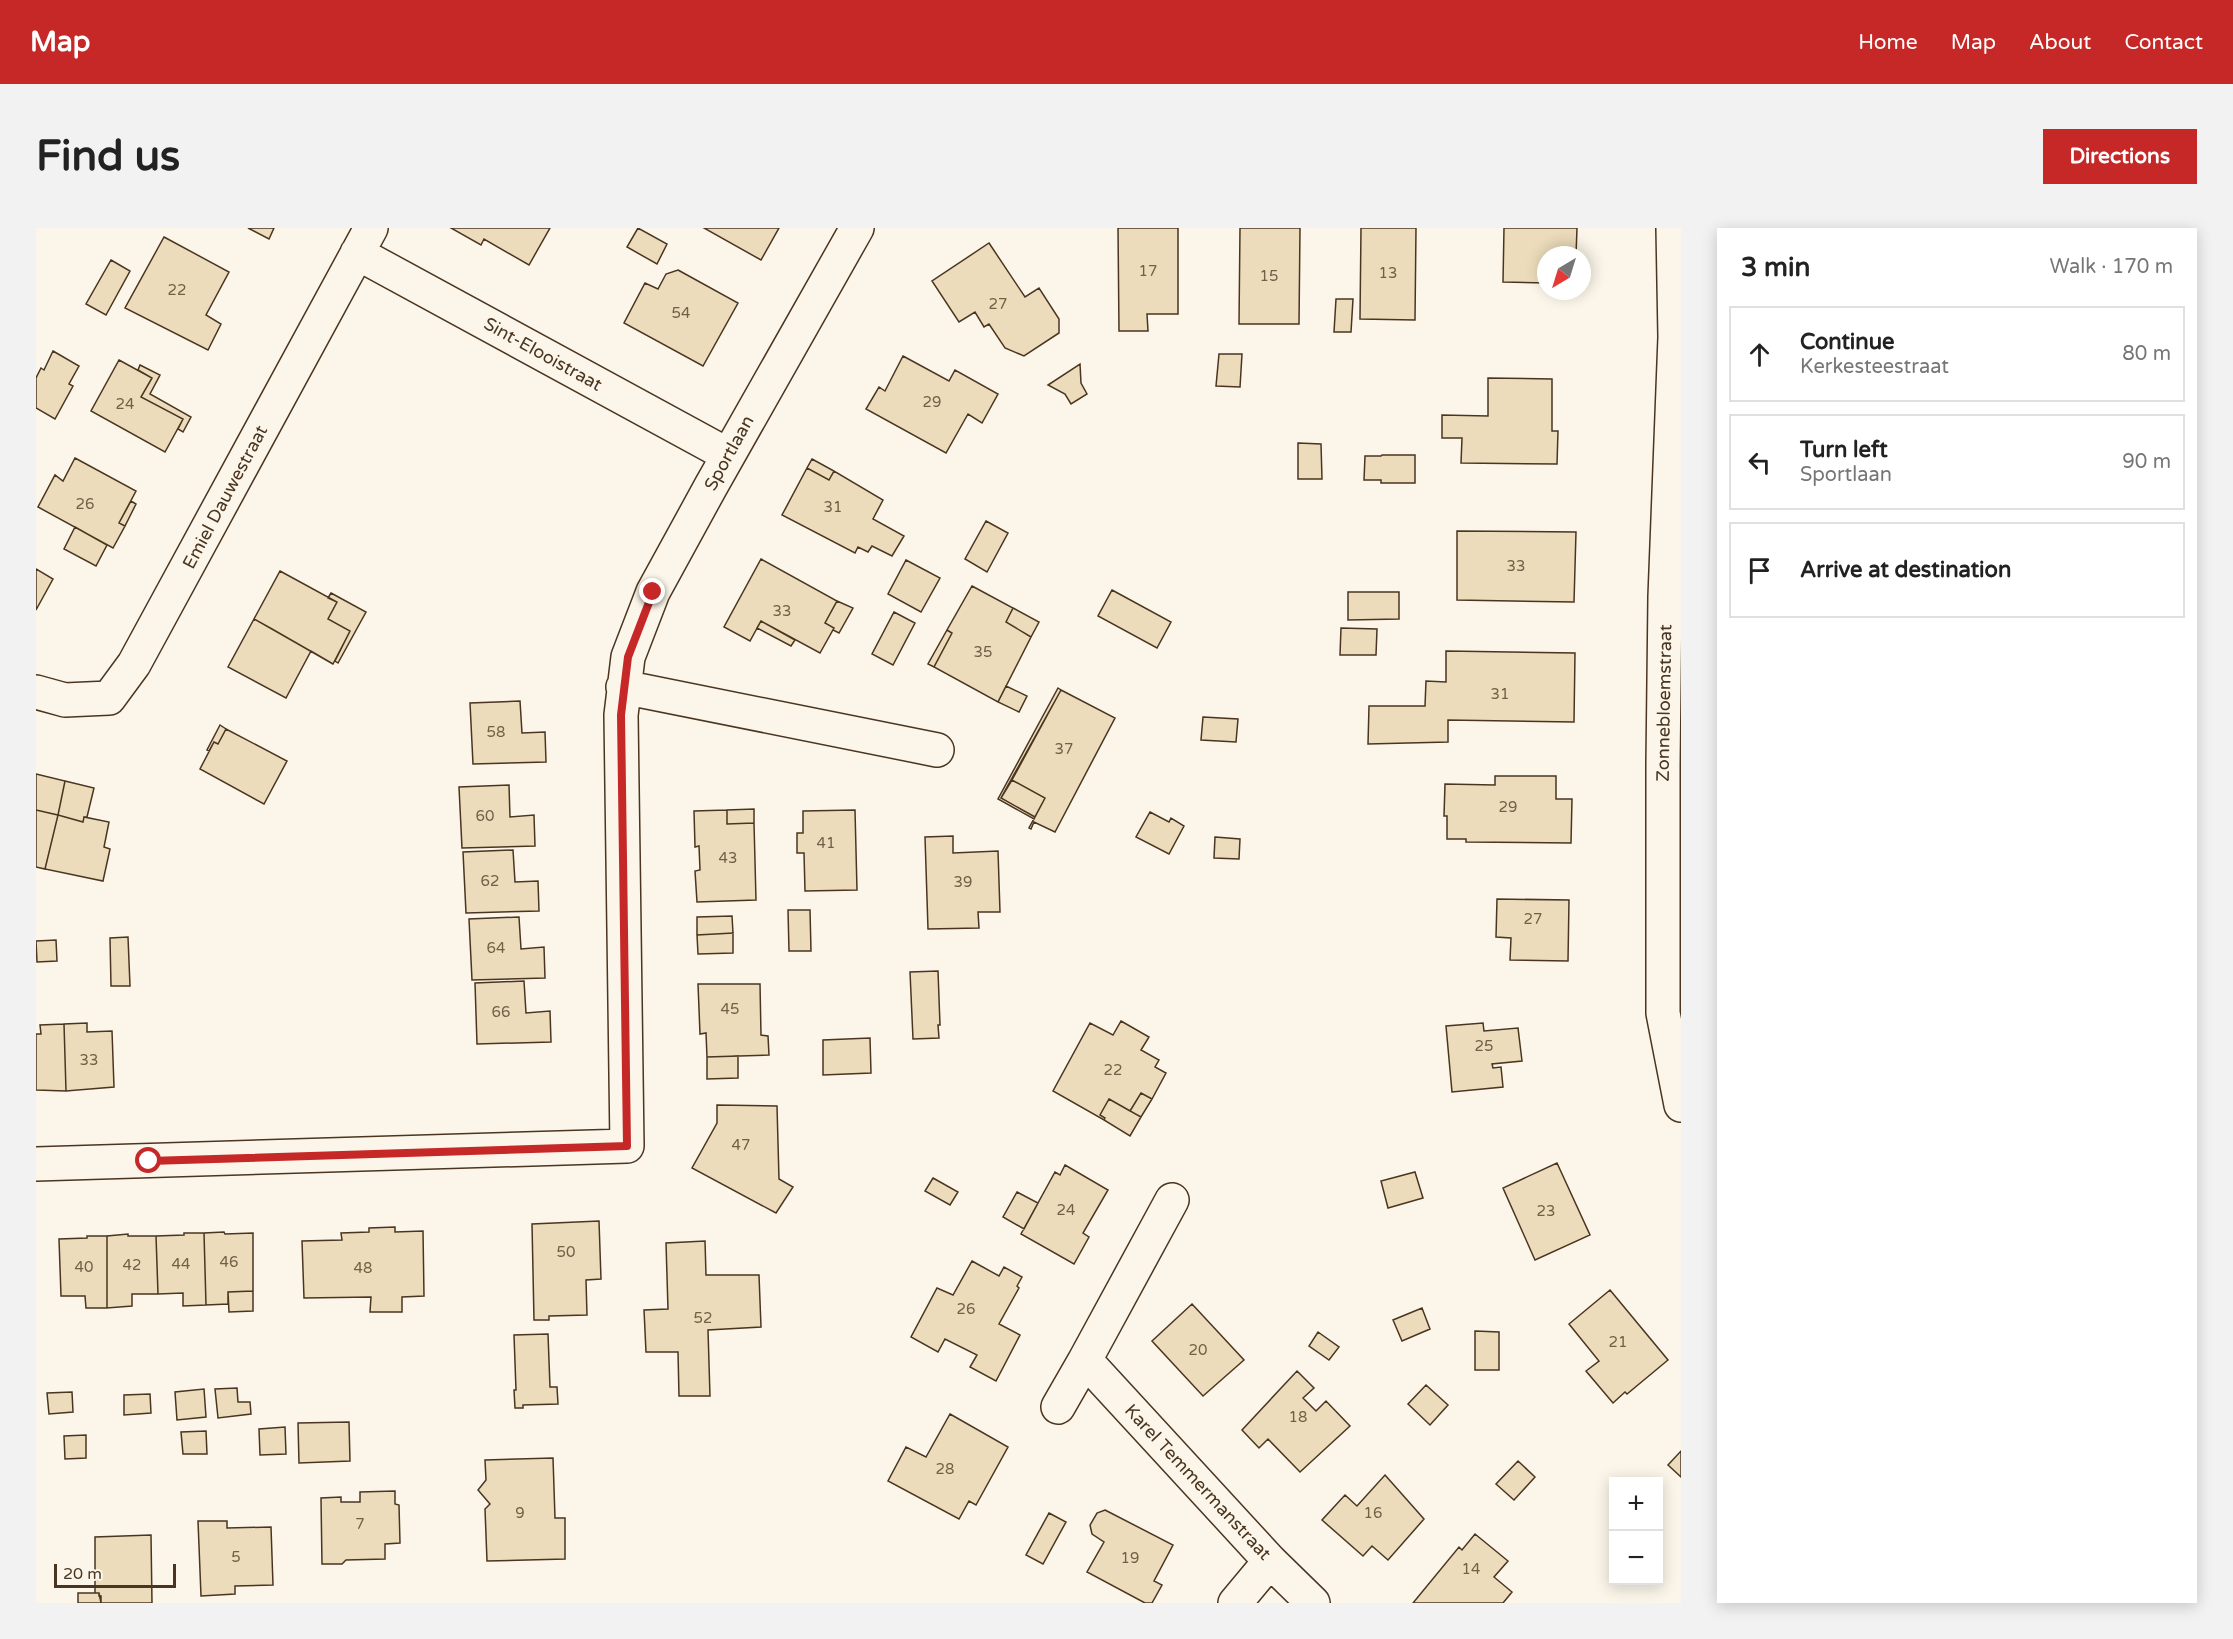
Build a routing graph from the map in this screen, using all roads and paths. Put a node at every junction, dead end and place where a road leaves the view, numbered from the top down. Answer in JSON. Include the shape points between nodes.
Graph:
{"nodes":[{"id":1,"x":857,"y":228,"type":"edge"},
{"id":2,"x":1673,"y":228,"type":"edge"},
{"id":3,"x":364,"y":240,"type":"edge"},
{"id":4,"x":728,"y":455,"type":"junction"},
{"id":5,"x":623,"y":687,"type":"junction"},
{"id":6,"x":36,"y":692,"type":"edge"},
{"id":7,"x":937,"y":750,"type":"dead end"},
{"id":8,"x":1681,"y":1105,"type":"edge"},
{"id":9,"x":36,"y":1164,"type":"edge"},
{"id":10,"x":1172,"y":1200,"type":"dead end"},
{"id":11,"x":1085,"y":1360,"type":"junction"},
{"id":12,"x":1058,"y":1407,"type":"dead end"},
{"id":13,"x":1270,"y":1561,"type":"junction"},
{"id":14,"x":1236,"y":1603,"type":"edge"},
{"id":15,"x":1312,"y":1603,"type":"edge"}],
"edges":[{"from":1,"to":4,"type":"street","name":"Sportlaan"},
{"from":2,"to":8,"type":"street","name":"Zonnebloemstraat","via":[[1675,337],[1665,621],[1663,1013]]},
{"from":3,"to":4,"type":"street","name":"Sint-Elooistraat"},
{"from":3,"to":6,"type":"street","name":"Emiel Dauwestraat","via":[[134,664],[109,699],[65,700]]},
{"from":4,"to":5,"type":"street","name":"Sportlaan","via":[[653,592],[628,657]]},
{"from":5,"to":7,"type":"street"},
{"from":5,"to":9,"type":"street","name":"Sportlaan","via":[[627,1146]]},
{"from":10,"to":11,"type":"street"},
{"from":11,"to":12,"type":"street"},
{"from":11,"to":13,"type":"street","name":"Karel Temmermanstraat"},
{"from":13,"to":14,"type":"street"},
{"from":13,"to":15,"type":"street","name":"Karel Temmermanstraat"}]}
